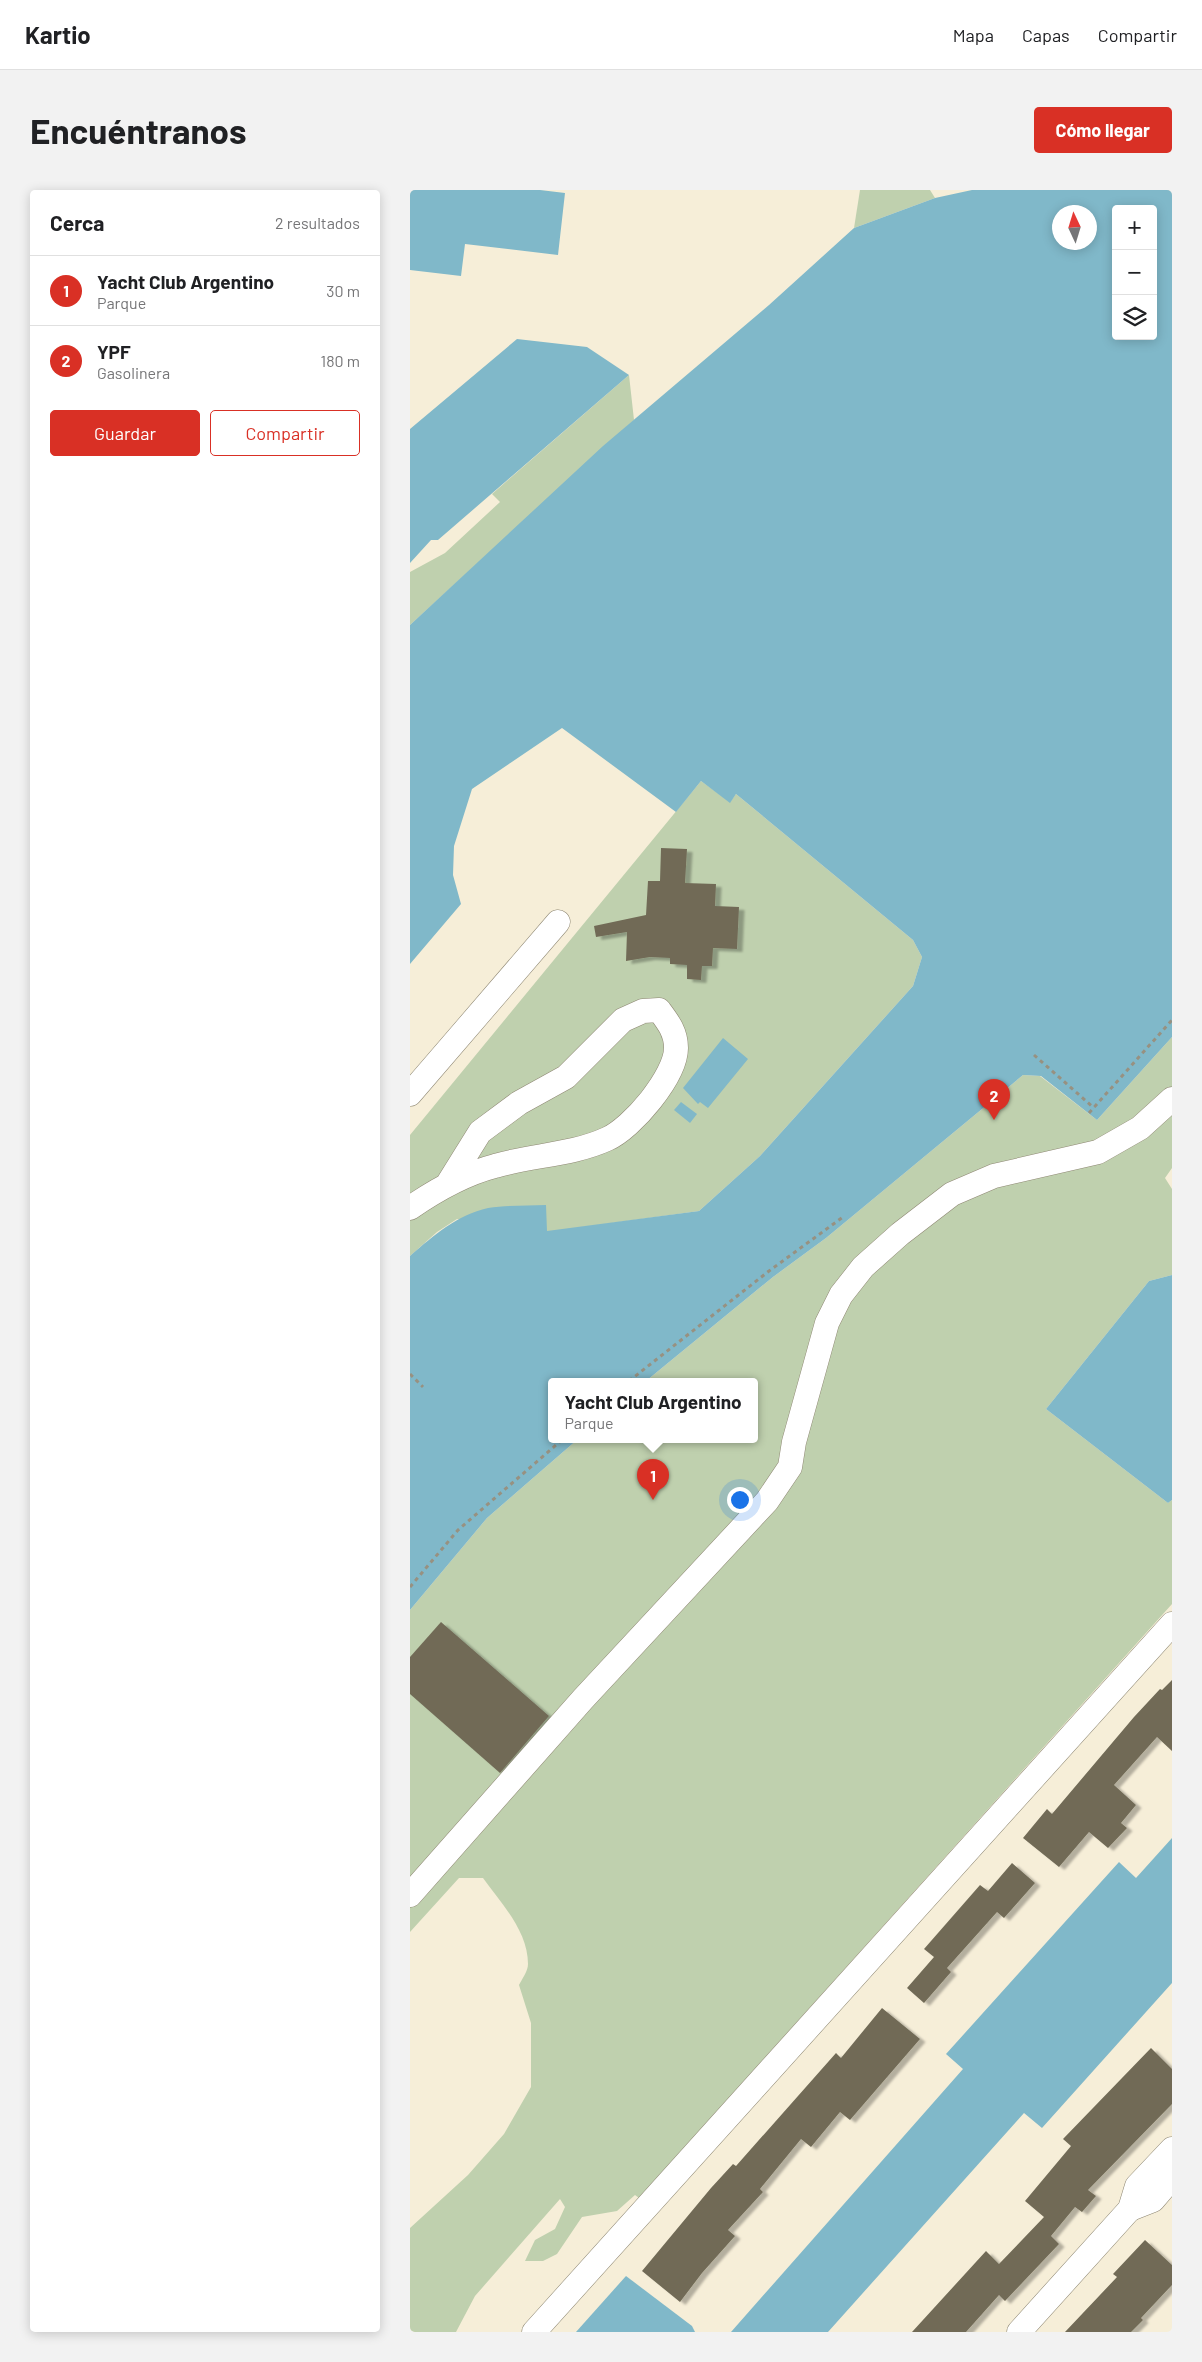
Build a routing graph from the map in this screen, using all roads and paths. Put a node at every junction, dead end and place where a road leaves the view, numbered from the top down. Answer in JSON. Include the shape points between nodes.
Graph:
{"nodes":[{"id":1,"x":558,"y":922,"type":"dead end"},
{"id":2,"x":1172,"y":1021,"type":"edge"},
{"id":3,"x":1034,"y":1055,"type":"dead end"},
{"id":4,"x":410,"y":1094,"type":"edge"},
{"id":5,"x":1172,"y":1099,"type":"edge"},
{"id":6,"x":1094,"y":1108,"type":"junction"},
{"id":7,"x":1089,"y":1113,"type":"dead end"},
{"id":8,"x":446,"y":1185,"type":"junction"},
{"id":9,"x":410,"y":1208,"type":"edge"},
{"id":10,"x":843,"y":1216,"type":"dead end"},
{"id":11,"x":410,"y":1374,"type":"edge"},
{"id":12,"x":633,"y":1378,"type":"edge"},
{"id":13,"x":423,"y":1387,"type":"dead end"},
{"id":14,"x":557,"y":1443,"type":"edge"},
{"id":15,"x":410,"y":1587,"type":"edge"},
{"id":16,"x":1172,"y":1624,"type":"edge"},
{"id":17,"x":410,"y":1895,"type":"edge"},
{"id":18,"x":1172,"y":2149,"type":"edge"},
{"id":19,"x":1172,"y":2178,"type":"edge"},
{"id":20,"x":1130,"y":2209,"type":"junction"},
{"id":21,"x":534,"y":2332,"type":"edge"},
{"id":22,"x":1019,"y":2332,"type":"edge"}],
"edges":[{"from":1,"to":4,"type":"street"},
{"from":2,"to":6,"type":"path"},
{"from":3,"to":6,"type":"path"},
{"from":5,"to":17,"type":"street","via":[[1140,1128],[1098,1152],[994,1176],[952,1194],[863,1267],[841,1295],[827,1323],[790,1467],[767,1501],[583,1699]]},
{"from":6,"to":7,"type":"path"},
{"from":8,"to":8,"type":"street","via":[[496,1166],[578,1148],[619,1133],[657,1094],[676,1049],[672,1027],[659,1010],[643,1011],[623,1020],[566,1077],[519,1103],[480,1132]]},
{"from":8,"to":9,"type":"street"},
{"from":10,"to":12,"type":"path"},
{"from":11,"to":13,"type":"path"},
{"from":14,"to":15,"type":"path","via":[[458,1530]]},
{"from":16,"to":21,"type":"street"},
{"from":18,"to":20,"type":"street","via":[[1137,2186]]},
{"from":19,"to":20,"type":"street","via":[[1152,2200]]},
{"from":20,"to":22,"type":"street"}]}
